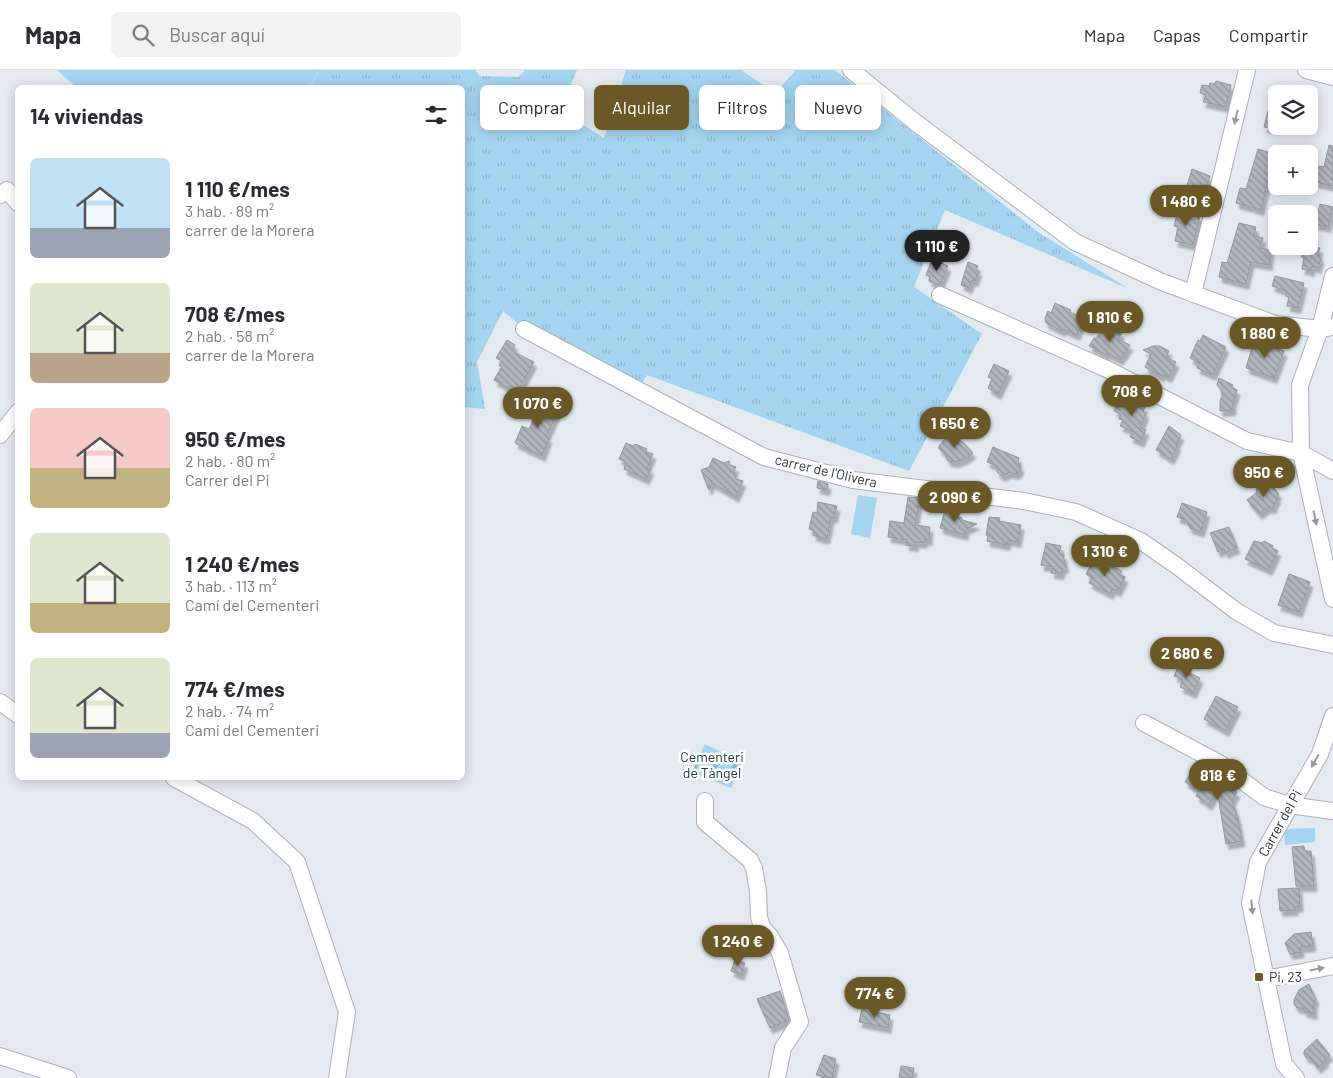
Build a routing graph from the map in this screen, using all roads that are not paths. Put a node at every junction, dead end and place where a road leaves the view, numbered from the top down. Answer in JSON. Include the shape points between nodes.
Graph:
{"nodes":[{"id":1,"x":851,"y":70,"type":"edge"},
{"id":2,"x":1247,"y":70,"type":"edge"},
{"id":3,"x":1306,"y":70,"type":"edge"},
{"id":4,"x":1333,"y":77,"type":"edge"},
{"id":5,"x":0,"y":195,"type":"edge"},
{"id":6,"x":15,"y":199,"type":"edge"},
{"id":7,"x":1333,"y":276,"type":"edge"},
{"id":8,"x":1193,"y":294,"type":"junction"},
{"id":9,"x":940,"y":295,"type":"dead end"},
{"id":10,"x":1326,"y":328,"type":"edge"},
{"id":11,"x":524,"y":329,"type":"dead end"},
{"id":12,"x":15,"y":416,"type":"edge"},
{"id":13,"x":0,"y":435,"type":"edge"},
{"id":14,"x":1301,"y":453,"type":"junction"},
{"id":15,"x":1333,"y":471,"type":"edge"},
{"id":16,"x":1333,"y":599,"type":"edge"},
{"id":17,"x":1333,"y":645,"type":"edge"},
{"id":18,"x":0,"y":702,"type":"edge"},
{"id":19,"x":15,"y":713,"type":"edge"},
{"id":20,"x":1333,"y":716,"type":"edge"},
{"id":21,"x":1144,"y":723,"type":"dead end"},
{"id":22,"x":178,"y":780,"type":"edge"},
{"id":23,"x":705,"y":802,"type":"dead end"},
{"id":24,"x":1289,"y":805,"type":"junction"},
{"id":25,"x":1333,"y":811,"type":"edge"},
{"id":26,"x":1333,"y":966,"type":"edge"},
{"id":27,"x":1266,"y":979,"type":"junction"},
{"id":28,"x":0,"y":1056,"type":"edge"},
{"id":29,"x":68,"y":1078,"type":"edge"},
{"id":30,"x":337,"y":1078,"type":"edge"},
{"id":31,"x":777,"y":1078,"type":"edge"},
{"id":32,"x":1296,"y":1078,"type":"edge"}],
"edges":[{"from":1,"to":8,"type":"street","via":[[1075,242]]},
{"from":2,"to":8,"type":"street","one_way":true},
{"from":3,"to":4,"type":"street"},
{"from":5,"to":6,"type":"street","via":[[7,190]]},
{"from":7,"to":10,"type":"street"},
{"from":8,"to":10,"type":"street","via":[[1275,324]]},
{"from":9,"to":14,"type":"street","via":[[1109,370],[1247,441]]},
{"from":10,"to":14,"type":"street","via":[[1300,385]]},
{"from":11,"to":17,"type":"street","name":"carrer de l'Olivera","via":[[764,457],[853,480],[1024,501],[1076,512],[1141,541],[1236,611],[1274,633]]},
{"from":12,"to":13,"type":"street"},
{"from":14,"to":15,"type":"street"},
{"from":14,"to":16,"type":"street","one_way":true},
{"from":18,"to":19,"type":"street"},
{"from":20,"to":24,"type":"street","name":"Carrer del Pi","one_way":true,"via":[[1320,754]]},
{"from":21,"to":24,"type":"street","via":[[1219,763],[1264,797]]},
{"from":22,"to":30,"type":"street","via":[[253,821],[297,862],[347,1012]]},
{"from":23,"to":31,"type":"street","via":[[705,822],[750,860],[754,868],[759,917],[762,927],[780,952],[800,1022],[783,1048]]},
{"from":24,"to":25,"type":"street"},
{"from":24,"to":27,"type":"street","name":"Carrer del Pi","one_way":true,"via":[[1258,862],[1250,903]]},
{"from":27,"to":26,"type":"street","one_way":true},
{"from":27,"to":32,"type":"street","name":"Carrer del Pi","via":[[1284,1064]]},
{"from":28,"to":29,"type":"street"}]}
